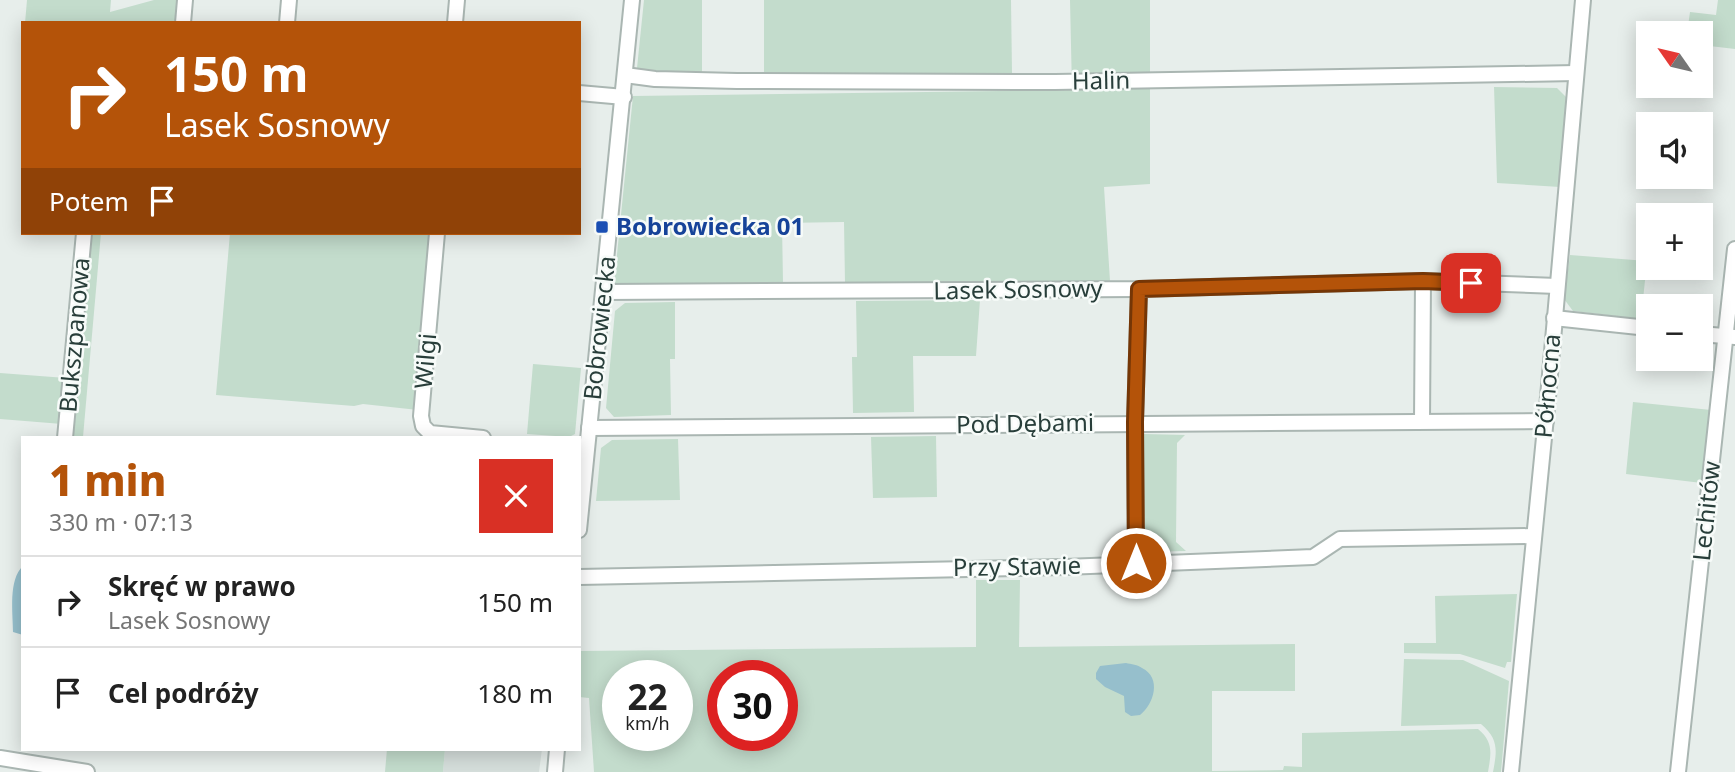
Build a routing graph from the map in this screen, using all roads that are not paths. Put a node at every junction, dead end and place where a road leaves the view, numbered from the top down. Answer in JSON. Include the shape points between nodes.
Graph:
{"nodes":[{"id":1,"x":185,"y":0,"type":"edge"},
{"id":2,"x":289,"y":0,"type":"edge"},
{"id":3,"x":457,"y":0,"type":"edge"},
{"id":4,"x":632,"y":0,"type":"edge"},
{"id":5,"x":1583,"y":0,"type":"edge"},
{"id":6,"x":183,"y":21,"type":"edge"},
{"id":7,"x":287,"y":21,"type":"edge"},
{"id":8,"x":455,"y":21,"type":"edge"},
{"id":9,"x":1576,"y":73,"type":"junction"},
{"id":10,"x":625,"y":75,"type":"junction"},
{"id":11,"x":581,"y":93,"type":"edge"},
{"id":12,"x":624,"y":97,"type":"junction"},
{"id":13,"x":84,"y":235,"type":"edge"},
{"id":14,"x":437,"y":235,"type":"edge"},
{"id":15,"x":1735,"y":249,"type":"edge"},
{"id":16,"x":1423,"y":281,"type":"junction"},
{"id":17,"x":1557,"y":286,"type":"junction"},
{"id":18,"x":1139,"y":289,"type":"junction"},
{"id":19,"x":604,"y":292,"type":"junction"},
{"id":20,"x":1554,"y":318,"type":"junction"},
{"id":21,"x":1636,"y":327,"type":"edge"},
{"id":22,"x":1730,"y":337,"type":"edge"},
{"id":23,"x":1423,"y":421,"type":"junction"},
{"id":24,"x":1546,"y":421,"type":"junction"},
{"id":25,"x":1135,"y":422,"type":"junction"},
{"id":26,"x":589,"y":428,"type":"junction"},
{"id":27,"x":65,"y":436,"type":"edge"},
{"id":28,"x":462,"y":436,"type":"edge"},
{"id":29,"x":583,"y":447,"type":"edge"},
{"id":30,"x":581,"y":488,"type":"edge"},
{"id":31,"x":1534,"y":536,"type":"junction"},
{"id":32,"x":1136,"y":563,"type":"junction"},
{"id":33,"x":581,"y":576,"type":"edge"},
{"id":34,"x":557,"y":751,"type":"edge"},
{"id":35,"x":36,"y":756,"type":"edge"},
{"id":36,"x":0,"y":758,"type":"edge"},
{"id":37,"x":87,"y":772,"type":"edge"},
{"id":38,"x":555,"y":772,"type":"edge"},
{"id":39,"x":1511,"y":772,"type":"edge"},
{"id":40,"x":1678,"y":772,"type":"edge"}],
"edges":[{"from":1,"to":6,"type":"street"},
{"from":2,"to":7,"type":"street"},
{"from":3,"to":8,"type":"street"},
{"from":4,"to":10,"type":"street","name":"Bobrowiecka"},
{"from":5,"to":9,"type":"street","name":"Północna"},
{"from":9,"to":10,"type":"street","name":"Halin","via":[[1055,82],[737,81]]},
{"from":9,"to":17,"type":"street","name":"Północna"},
{"from":10,"to":12,"type":"street","name":"Bobrowiecka"},
{"from":11,"to":12,"type":"street"},
{"from":12,"to":19,"type":"street","name":"Bobrowiecka"},
{"from":13,"to":27,"type":"street","name":"Bukszpanowa"},
{"from":14,"to":28,"type":"street","name":"Wilgi","via":[[421,416],[430,433]]},
{"from":15,"to":22,"type":"street","name":"Lechitów"},
{"from":16,"to":17,"type":"street","name":"Lasek Sosnowy"},
{"from":16,"to":18,"type":"street","name":"Lasek Sosnowy"},
{"from":16,"to":23,"type":"street"},
{"from":17,"to":20,"type":"street","name":"Północna"},
{"from":18,"to":19,"type":"street","name":"Lasek Sosnowy"},
{"from":18,"to":25,"type":"street"},
{"from":19,"to":26,"type":"street","name":"Bobrowiecka"},
{"from":20,"to":21,"type":"street"},
{"from":20,"to":24,"type":"street","name":"Północna"},
{"from":22,"to":40,"type":"street","name":"Lechitów"},
{"from":23,"to":24,"type":"street","name":"Pod Dębami"},
{"from":23,"to":25,"type":"street","name":"Pod Dębami"},
{"from":24,"to":31,"type":"street","name":"Północna"},
{"from":25,"to":26,"type":"street","name":"Pod Dębami"},
{"from":25,"to":32,"type":"street"},
{"from":26,"to":29,"type":"street","name":"Bobrowiecka"},
{"from":29,"to":30,"type":"street","name":"Bobrowiecka"},
{"from":31,"to":32,"type":"street","name":"Przy Stawie","via":[[1340,539],[1313,557]]},
{"from":31,"to":39,"type":"street","name":"Północna"},
{"from":32,"to":33,"type":"street","name":"Przy Stawie"},
{"from":34,"to":38,"type":"street"},
{"from":35,"to":36,"type":"street"},
{"from":35,"to":37,"type":"street"}]}
